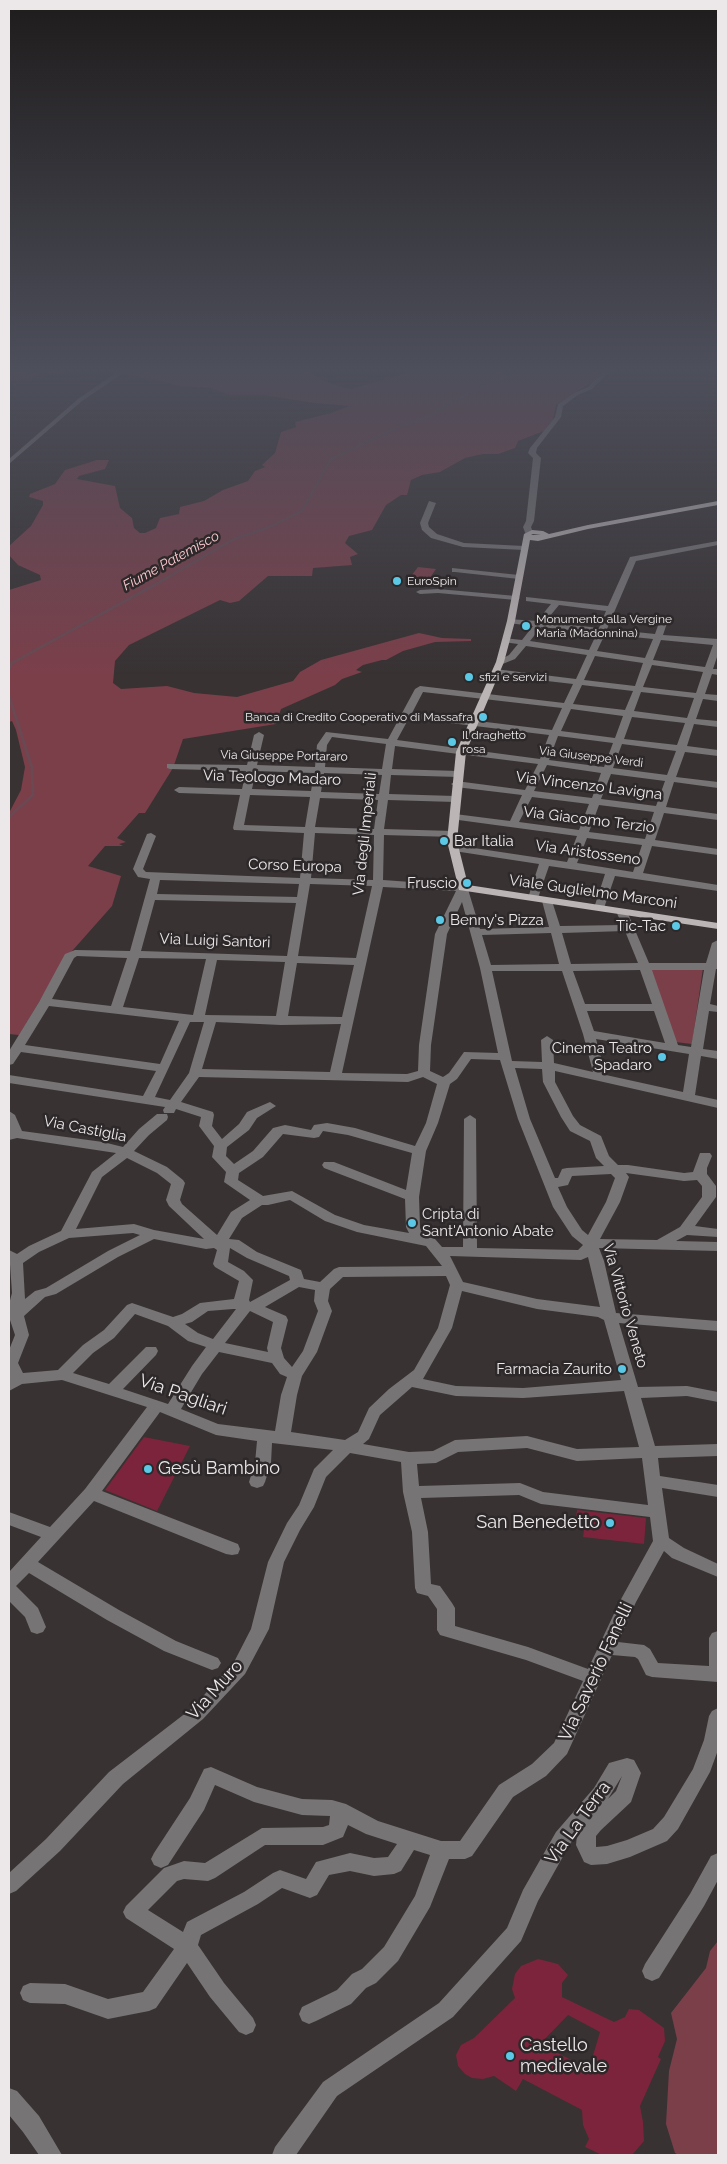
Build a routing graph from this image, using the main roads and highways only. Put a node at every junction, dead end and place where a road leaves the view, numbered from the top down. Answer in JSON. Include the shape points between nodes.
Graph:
{"nodes":[{"id":1,"x":718,"y":503,"type":"edge"},
{"id":2,"x":542,"y":535,"type":"junction"},
{"id":3,"x":522,"y":560,"type":"junction"},
{"id":4,"x":718,"y":926,"type":"edge"}],
"edges":[{"from":1,"to":2,"type":"main road"},
{"from":2,"to":3,"type":"main road"},
{"from":2,"to":3,"type":"main road","via":[[528,535]]},
{"from":3,"to":4,"type":"main road","name":"Viale Guglielmo Marconi","via":[[500,662],[461,752],[453,834],[463,888]]}]}
